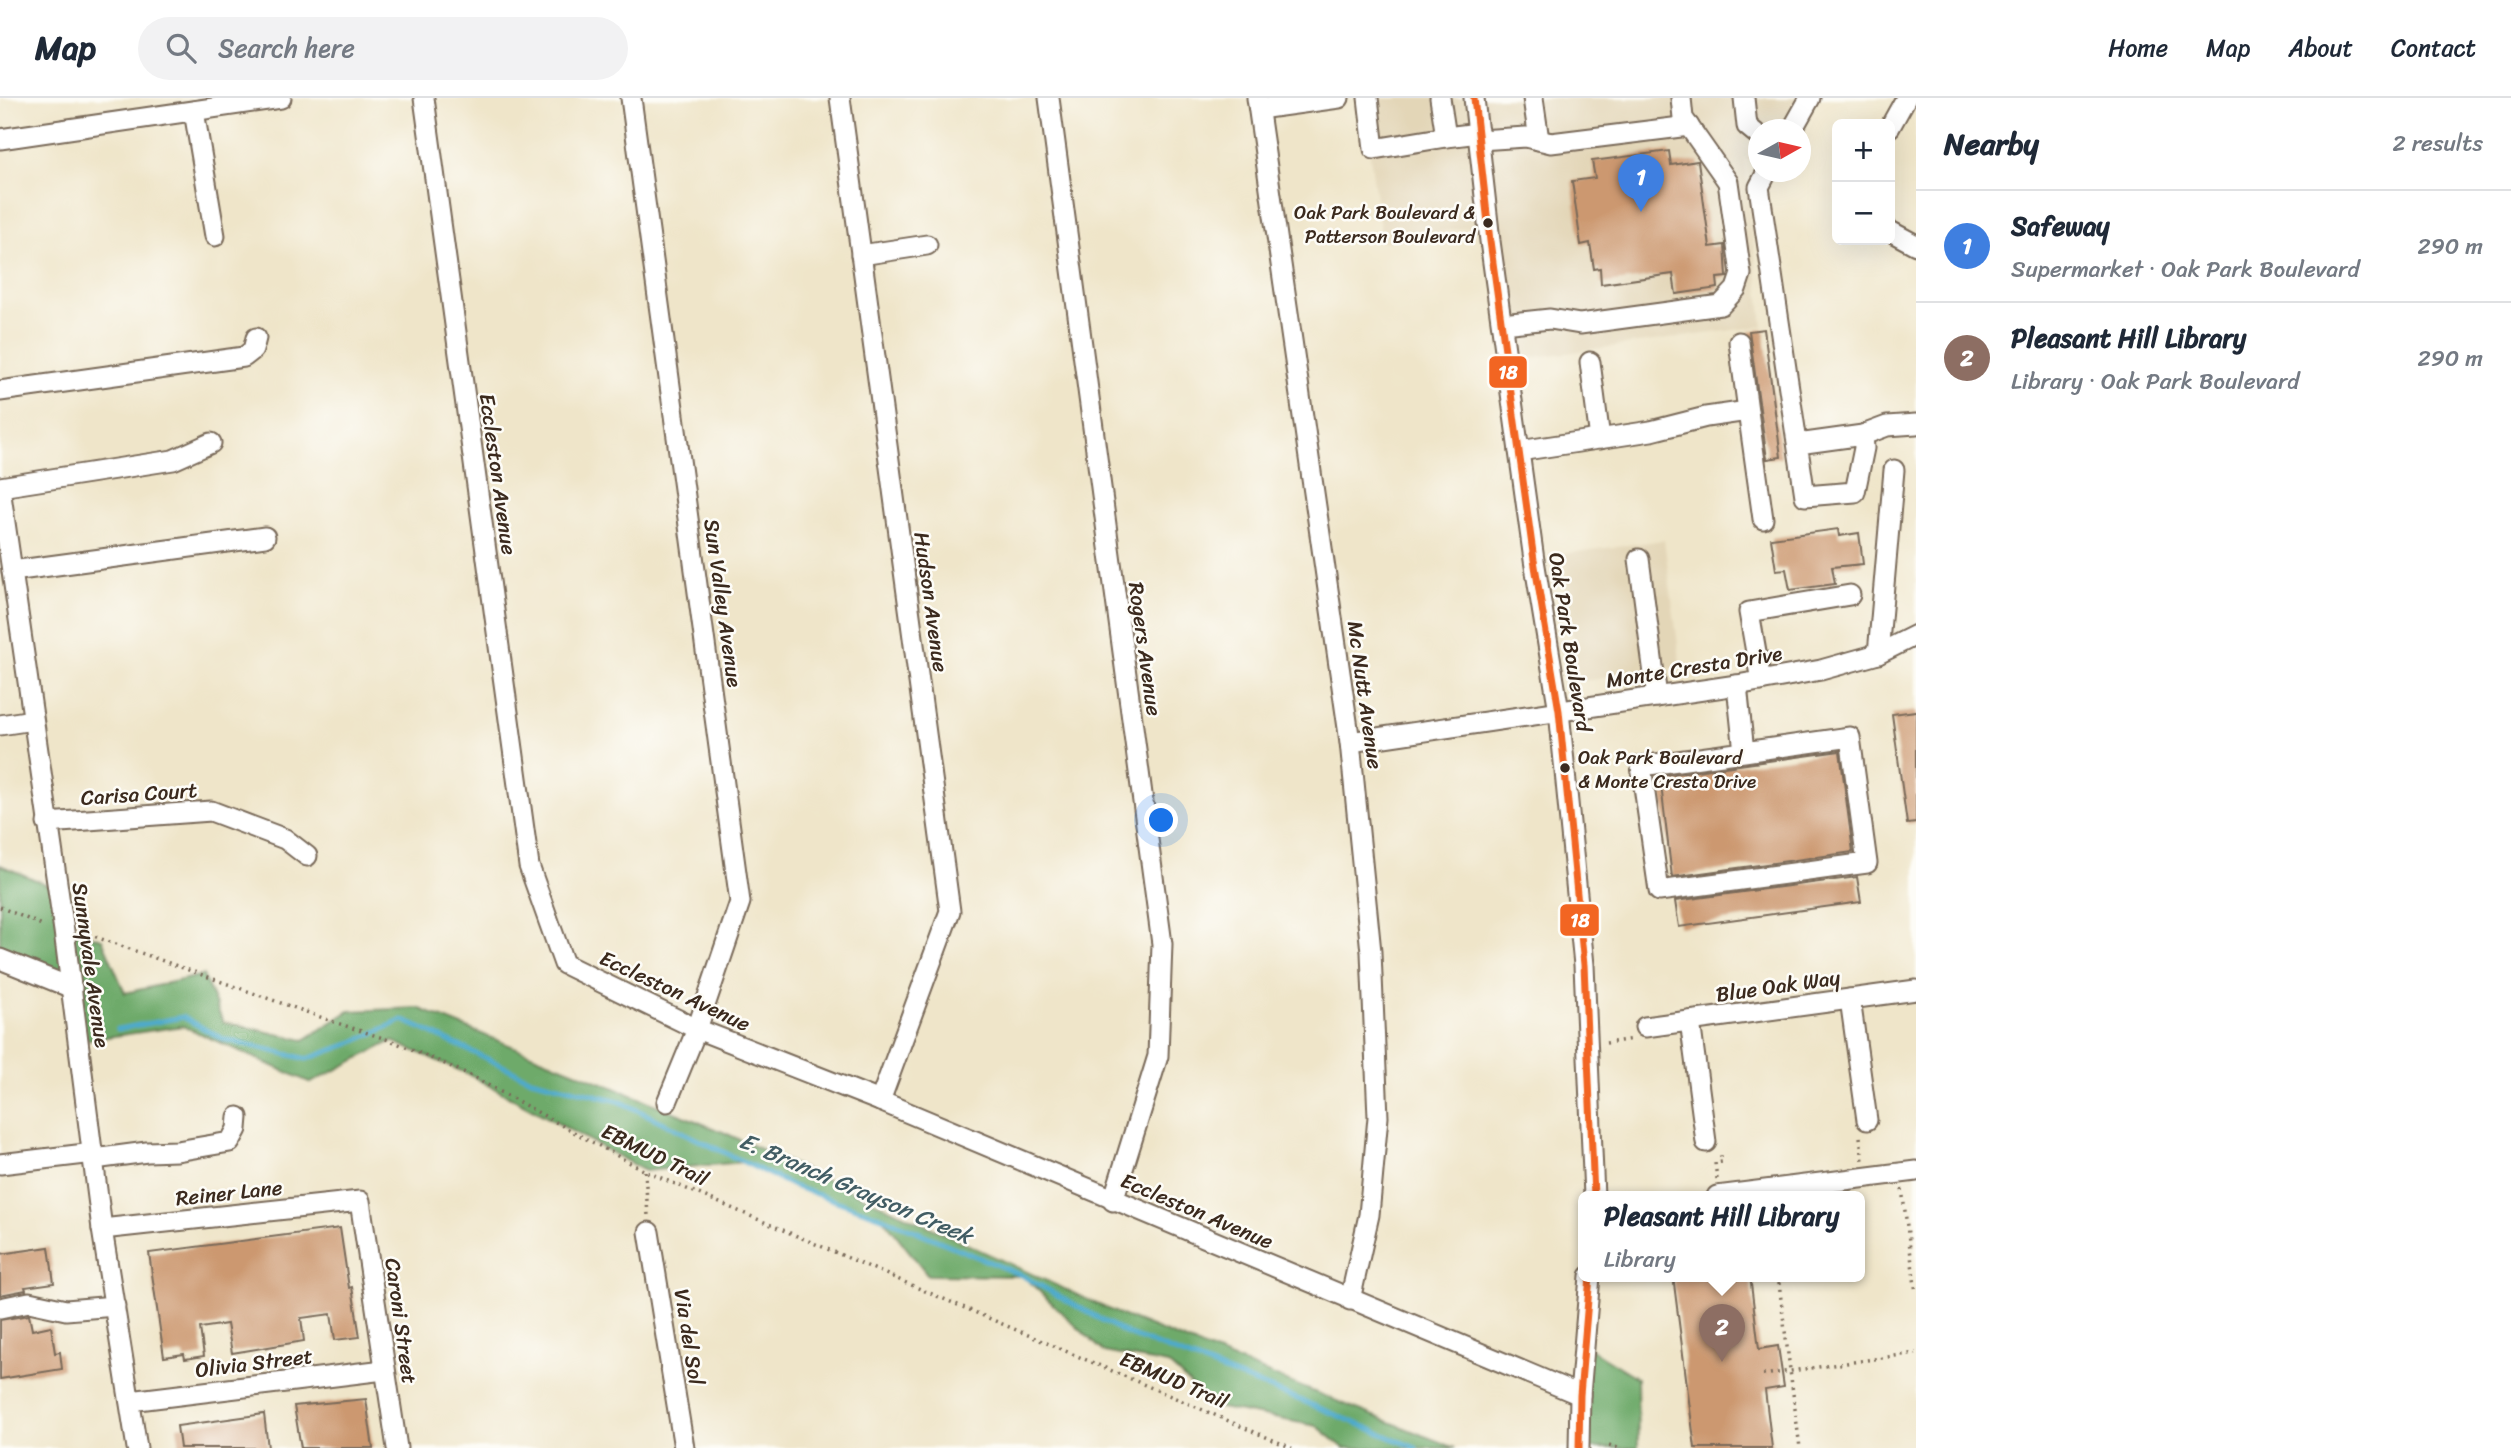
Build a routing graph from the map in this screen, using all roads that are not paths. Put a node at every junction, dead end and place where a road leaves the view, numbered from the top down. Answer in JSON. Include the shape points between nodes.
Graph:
{"nodes":[{"id":1,"x":281,"y":98,"type":"edge"},
{"id":2,"x":424,"y":98,"type":"edge"},
{"id":3,"x":631,"y":98,"type":"edge"},
{"id":4,"x":840,"y":98,"type":"edge"},
{"id":5,"x":1049,"y":98,"type":"edge"},
{"id":6,"x":1339,"y":98,"type":"edge"},
{"id":7,"x":1368,"y":98,"type":"edge"},
{"id":8,"x":1440,"y":98,"type":"edge"},
{"id":9,"x":1474,"y":98,"type":"edge"},
{"id":10,"x":1533,"y":98,"type":"edge"},
{"id":11,"x":1681,"y":98,"type":"edge"},
{"id":12,"x":1744,"y":98,"type":"edge"},
{"id":13,"x":1906,"y":98,"type":"edge"},
{"id":14,"x":1805,"y":100,"type":"edge"},
{"id":15,"x":243,"y":101,"type":"edge"},
{"id":16,"x":1258,"y":104,"type":"edge"},
{"id":17,"x":194,"y":111,"type":"junction"},
{"id":18,"x":1796,"y":119,"type":"edge"},
{"id":19,"x":1894,"y":119,"type":"edge"},
{"id":20,"x":1689,"y":126,"type":"junction"},
{"id":21,"x":1748,"y":127,"type":"edge"},
{"id":22,"x":1446,"y":137,"type":"junction"},
{"id":23,"x":1479,"y":137,"type":"junction"},
{"id":24,"x":0,"y":139,"type":"edge"},
{"id":25,"x":1539,"y":140,"type":"junction"},
{"id":26,"x":1762,"y":182,"type":"edge"},
{"id":27,"x":1895,"y":234,"type":"edge"},
{"id":28,"x":215,"y":236,"type":"dead end"},
{"id":29,"x":927,"y":245,"type":"dead end"},
{"id":30,"x":1916,"y":245,"type":"edge"},
{"id":31,"x":861,"y":255,"type":"junction"},
{"id":32,"x":1502,"y":324,"type":"junction"},
{"id":33,"x":256,"y":338,"type":"dead end"},
{"id":34,"x":1739,"y":342,"type":"dead end"},
{"id":35,"x":1590,"y":362,"type":"dead end"},
{"id":36,"x":0,"y":391,"type":"edge"},
{"id":37,"x":1748,"y":411,"type":"junction"},
{"id":38,"x":1916,"y":424,"type":"edge"},
{"id":39,"x":1863,"y":435,"type":"junction"},
{"id":40,"x":1600,"y":439,"type":"junction"},
{"id":41,"x":211,"y":443,"type":"dead end"},
{"id":42,"x":1798,"y":444,"type":"junction"},
{"id":43,"x":1519,"y":451,"type":"junction"},
{"id":44,"x":1894,"y":470,"type":"dead end"},
{"id":45,"x":0,"y":487,"type":"edge"},
{"id":46,"x":1763,"y":519,"type":"dead end"},
{"id":47,"x":265,"y":537,"type":"dead end"},
{"id":48,"x":1639,"y":559,"type":"dead end"},
{"id":49,"x":7,"y":563,"type":"edge"},
{"id":50,"x":1850,"y":595,"type":"dead end"},
{"id":51,"x":1916,"y":635,"type":"edge"},
{"id":52,"x":1878,"y":654,"type":"junction"},
{"id":53,"x":1761,"y":681,"type":"junction"},
{"id":54,"x":1737,"y":685,"type":"junction"},
{"id":55,"x":1657,"y":697,"type":"junction"},
{"id":56,"x":1559,"y":711,"type":"junction"},
{"id":57,"x":33,"y":720,"type":"junction"},
{"id":58,"x":0,"y":725,"type":"edge"},
{"id":59,"x":1350,"y":742,"type":"junction"},
{"id":60,"x":1744,"y":752,"type":"junction"},
{"id":61,"x":47,"y":823,"type":"junction"},
{"id":62,"x":307,"y":856,"type":"dead end"},
{"id":63,"x":0,"y":959,"type":"edge"},
{"id":64,"x":72,"y":988,"type":"junction"},
{"id":65,"x":1916,"y":990,"type":"edge"},
{"id":66,"x":1850,"y":999,"type":"junction"},
{"id":67,"x":1690,"y":1021,"type":"junction"},
{"id":68,"x":1646,"y":1027,"type":"road end"},
{"id":69,"x":697,"y":1029,"type":"junction"},
{"id":70,"x":880,"y":1101,"type":"junction"},
{"id":71,"x":667,"y":1102,"type":"dead end"},
{"id":72,"x":238,"y":1117,"type":"dead end"},
{"id":73,"x":1867,"y":1120,"type":"road end"},
{"id":74,"x":1706,"y":1142,"type":"road end"},
{"id":75,"x":94,"y":1156,"type":"junction"},
{"id":76,"x":0,"y":1164,"type":"edge"},
{"id":77,"x":1908,"y":1172,"type":"edge"},
{"id":78,"x":1594,"y":1191,"type":"edge"},
{"id":79,"x":1757,"y":1191,"type":"edge"},
{"id":80,"x":1113,"y":1200,"type":"junction"},
{"id":81,"x":360,"y":1201,"type":"joint"},
{"id":82,"x":102,"y":1229,"type":"junction"},
{"id":83,"x":649,"y":1232,"type":"road end"},
{"id":84,"x":1589,"y":1282,"type":"edge"},
{"id":85,"x":1350,"y":1300,"type":"junction"},
{"id":86,"x":115,"y":1306,"type":"junction"},
{"id":87,"x":0,"y":1308,"type":"edge"},
{"id":88,"x":384,"y":1370,"type":"junction"},
{"id":89,"x":1580,"y":1395,"type":"junction"},
{"id":90,"x":130,"y":1401,"type":"junction"},
{"id":91,"x":138,"y":1448,"type":"edge"},
{"id":92,"x":397,"y":1448,"type":"edge"},
{"id":93,"x":684,"y":1448,"type":"edge"},
{"id":94,"x":1579,"y":1448,"type":"edge"}],
"edges":[{"from":1,"to":15,"type":"street"},
{"from":2,"to":69,"type":"street","name":"Eccleston Avenue","via":[[529,866],[564,964]]},
{"from":3,"to":69,"type":"street","name":"Sun Valley Avenue","via":[[740,902]]},
{"from":4,"to":31,"type":"street","name":"Hudson Avenue"},
{"from":5,"to":80,"type":"street","name":"Rogers Avenue","via":[[1162,944],[1158,1056]]},
{"from":6,"to":16,"type":"street"},
{"from":7,"to":22,"type":"street","via":[[1374,149]]},
{"from":8,"to":22,"type":"street"},
{"from":9,"to":23,"type":"street","name":"Oak Park Boulevard"},
{"from":10,"to":25,"type":"street"},
{"from":11,"to":20,"type":"street"},
{"from":12,"to":21,"type":"street"},
{"from":13,"to":19,"type":"street"},
{"from":14,"to":18,"type":"street"},
{"from":15,"to":17,"type":"street"},
{"from":16,"to":59,"type":"street","name":"Mc Nutt Avenue"},
{"from":17,"to":24,"type":"street"},
{"from":17,"to":28,"type":"street"},
{"from":20,"to":25,"type":"street","via":[[1551,144]]},
{"from":20,"to":32,"type":"street","via":[[1728,182],[1741,274],[1736,289],[1721,305],[1580,324],[1550,318]]},
{"from":22,"to":23,"type":"street"},
{"from":23,"to":25,"type":"street"},
{"from":23,"to":32,"type":"street","name":"Oak Park Boulevard"},
{"from":26,"to":42,"type":"street","via":[[1759,187]]},
{"from":27,"to":30,"type":"street"},
{"from":29,"to":31,"type":"street"},
{"from":31,"to":70,"type":"street","name":"Hudson Avenue","via":[[950,911]]},
{"from":32,"to":43,"type":"street","name":"Oak Park Boulevard"},
{"from":33,"to":36,"type":"street","via":[[244,357]]},
{"from":34,"to":37,"type":"street"},
{"from":35,"to":40,"type":"street"},
{"from":37,"to":40,"type":"street"},
{"from":37,"to":46,"type":"street"},
{"from":38,"to":39,"type":"street","via":[[1887,426]]},
{"from":39,"to":42,"type":"street"},
{"from":39,"to":42,"type":"street","via":[[1855,492],[1805,496]]},
{"from":40,"to":43,"type":"street"},
{"from":41,"to":45,"type":"street","via":[[173,460]]},
{"from":43,"to":56,"type":"street","name":"Oak Park Boulevard"},
{"from":44,"to":52,"type":"street"},
{"from":45,"to":49,"type":"street","name":"Sunnyvale Avenue"},
{"from":47,"to":49,"type":"street"},
{"from":48,"to":55,"type":"street"},
{"from":49,"to":57,"type":"street","name":"Sunnyvale Avenue"},
{"from":50,"to":53,"type":"street","via":[[1749,612]]},
{"from":51,"to":52,"type":"street","name":"Monte Cresta Drive"},
{"from":52,"to":53,"type":"street","name":"Monte Cresta Drive"},
{"from":53,"to":54,"type":"street","name":"Monte Cresta Drive"},
{"from":54,"to":55,"type":"street","name":"Monte Cresta Drive"},
{"from":54,"to":60,"type":"street"},
{"from":55,"to":56,"type":"street","name":"Monte Cresta Drive"},
{"from":56,"to":59,"type":"street","name":"Monte Cresta Drive"},
{"from":56,"to":78,"type":"street","name":"Oak Park Boulevard","via":[[1584,965]]},
{"from":57,"to":58,"type":"street"},
{"from":57,"to":61,"type":"street","name":"Sunnyvale Avenue"},
{"from":59,"to":85,"type":"street","name":"Mc Nutt Avenue","via":[[1371,952],[1378,1117],[1369,1214]]},
{"from":60,"to":60,"type":"street","via":[[1642,766],[1659,891],[1867,863],[1850,737]]},
{"from":61,"to":62,"type":"street","name":"Carisa Court","via":[[211,811],[285,839]]},
{"from":61,"to":64,"type":"street","name":"Sunnyvale Avenue"},
{"from":63,"to":64,"type":"street"},
{"from":64,"to":75,"type":"street","name":"Sunnyvale Avenue"},
{"from":65,"to":66,"type":"street","name":"Blue Oak Way"},
{"from":66,"to":67,"type":"street","name":"Blue Oak Way"},
{"from":66,"to":73,"type":"street"},
{"from":67,"to":68,"type":"street","name":"Blue Oak Way"},
{"from":67,"to":74,"type":"street"},
{"from":69,"to":70,"type":"street","name":"Eccleston Avenue"},
{"from":69,"to":71,"type":"street","name":"Sun Valley Avenue"},
{"from":70,"to":80,"type":"street","name":"Eccleston Avenue"},
{"from":72,"to":75,"type":"street","via":[[230,1142],[177,1151]]},
{"from":75,"to":76,"type":"street"},
{"from":75,"to":82,"type":"street","name":"Sunnyvale Avenue"},
{"from":77,"to":79,"type":"street"},
{"from":80,"to":85,"type":"street","name":"Eccleston Avenue"},
{"from":81,"to":82,"type":"street","name":"Reiner Lane"},
{"from":81,"to":88,"type":"street","name":"Caroni Street"},
{"from":82,"to":86,"type":"street","name":"Sunnyvale Avenue"},
{"from":83,"to":93,"type":"street","name":"Via del Sol"},
{"from":84,"to":89,"type":"street"},
{"from":85,"to":89,"type":"street","name":"Eccleston Avenue"},
{"from":86,"to":87,"type":"street","via":[[66,1310],[29,1302]]},
{"from":86,"to":90,"type":"street","name":"Sunnyvale Avenue"},
{"from":88,"to":90,"type":"street","name":"Olivia Street"},
{"from":88,"to":92,"type":"street","name":"Caroni Street"},
{"from":89,"to":94,"type":"street"},
{"from":90,"to":91,"type":"street","name":"Sunnyvale Avenue"}]}
